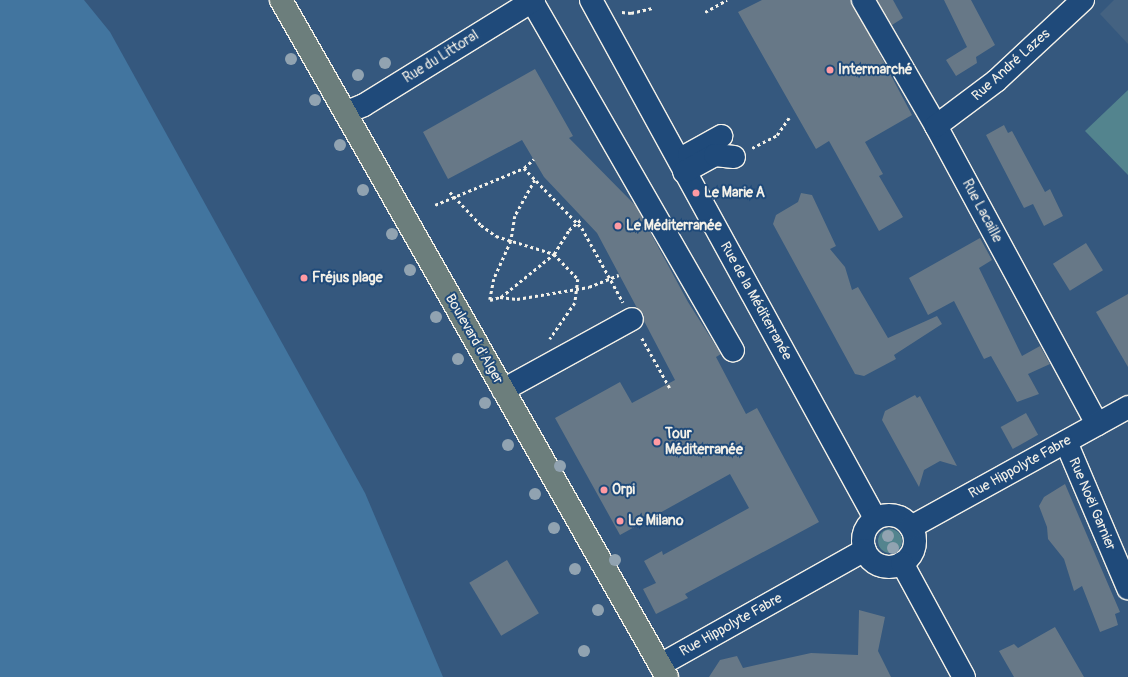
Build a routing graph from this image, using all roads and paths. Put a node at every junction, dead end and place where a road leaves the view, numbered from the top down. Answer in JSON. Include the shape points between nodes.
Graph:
{"nodes":[{"id":1,"x":281,"y":0,"type":"edge"},
{"id":2,"x":591,"y":0,"type":"edge"},
{"id":3,"x":727,"y":0,"type":"edge"},
{"id":4,"x":863,"y":0,"type":"edge"},
{"id":5,"x":1083,"y":0,"type":"edge"},
{"id":6,"x":533,"y":1,"type":"edge"},
{"id":7,"x":652,"y":8,"type":"dead end"},
{"id":8,"x":618,"y":12,"type":"dead end"},
{"id":9,"x":705,"y":12,"type":"dead end"},
{"id":10,"x":347,"y":112,"type":"junction"},
{"id":11,"x":936,"y":126,"type":"junction"},
{"id":12,"x":721,"y":136,"type":"dead end"},
{"id":13,"x":734,"y":157,"type":"dead end"},
{"id":14,"x":534,"y":159,"type":"dead end"},
{"id":15,"x":681,"y":166,"type":"junction"},
{"id":16,"x":524,"y":168,"type":"junction"},
{"id":17,"x":535,"y":180,"type":"junction"},
{"id":18,"x":450,"y":192,"type":"dead end"},
{"id":19,"x":454,"y":197,"type":"junction"},
{"id":20,"x":435,"y":205,"type":"dead end"},
{"id":21,"x":583,"y":218,"type":"dead end"},
{"id":22,"x":577,"y":223,"type":"junction"},
{"id":23,"x":511,"y":241,"type":"junction"},
{"id":24,"x":554,"y":254,"type":"junction"},
{"id":25,"x":619,"y":275,"type":"dead end"},
{"id":26,"x":610,"y":279,"type":"junction"},
{"id":27,"x":577,"y":289,"type":"junction"},
{"id":28,"x":500,"y":297,"type":"junction"},
{"id":29,"x":632,"y":319,"type":"junction"},
{"id":30,"x":646,"y":336,"type":"dead end"},
{"id":31,"x":643,"y":338,"type":"junction"},
{"id":32,"x":637,"y":342,"type":"dead end"},
{"id":33,"x":733,"y":350,"type":"dead end"},
{"id":34,"x":542,"y":368,"type":"junction"},
{"id":35,"x":670,"y":388,"type":"dead end"},
{"id":36,"x":503,"y":390,"type":"junction"},
{"id":37,"x":1128,"y":407,"type":"edge"},
{"id":38,"x":1097,"y":424,"type":"junction"},
{"id":39,"x":1066,"y":442,"type":"junction"},
{"id":40,"x":875,"y":518,"type":"junction"},
{"id":41,"x":911,"y":527,"type":"junction"},
{"id":42,"x":865,"y":550,"type":"junction"},
{"id":43,"x":902,"y":563,"type":"junction"},
{"id":44,"x":1128,"y":588,"type":"edge"},
{"id":45,"x":664,"y":671,"type":"edge"},
{"id":46,"x":964,"y":677,"type":"edge"}],
"edges":[{"from":1,"to":10,"type":"main road","name":"Boulevard d'Alger"},
{"from":2,"to":15,"type":"street","name":"Rue de la Méditerranée"},
{"from":3,"to":9,"type":"path"},
{"from":4,"to":11,"type":"street","name":"Rue Lacaille"},
{"from":5,"to":11,"type":"street","name":"Rue André Lazes","via":[[996,81]]},
{"from":6,"to":10,"type":"street","name":"Rue du Littoral","via":[[364,105]]},
{"from":6,"to":33,"type":"street"},
{"from":7,"to":8,"type":"path","via":[[631,13]]},
{"from":10,"to":36,"type":"main road","name":"Boulevard d'Alger"},
{"from":11,"to":38,"type":"street","name":"Rue Lacaille"},
{"from":12,"to":15,"type":"street"},
{"from":13,"to":15,"type":"street","via":[[715,155]]},
{"from":14,"to":16,"type":"path"},
{"from":15,"to":40,"type":"street","name":"Rue de la Méditerranée"},
{"from":16,"to":17,"type":"path"},
{"from":16,"to":19,"type":"path"},
{"from":17,"to":22,"type":"path"},
{"from":17,"to":23,"type":"path","via":[[515,216]]},
{"from":18,"to":19,"type":"path"},
{"from":19,"to":20,"type":"path"},
{"from":19,"to":23,"type":"path","via":[[481,225],[496,236]]},
{"from":21,"to":22,"type":"path"},
{"from":22,"to":24,"type":"path","via":[[568,230]]},
{"from":22,"to":26,"type":"path"},
{"from":23,"to":24,"type":"path"},
{"from":23,"to":28,"type":"path","via":[[494,279],[490,300]]},
{"from":24,"to":27,"type":"path","via":[[578,279]]},
{"from":24,"to":28,"type":"path"},
{"from":25,"to":26,"type":"path"},
{"from":26,"to":27,"type":"path"},
{"from":26,"to":29,"type":"path"},
{"from":27,"to":28,"type":"path","via":[[517,299]]},
{"from":27,"to":34,"type":"path","via":[[575,303],[542,351],[538,361]]},
{"from":29,"to":31,"type":"path"},
{"from":29,"to":34,"type":"street"},
{"from":30,"to":31,"type":"path"},
{"from":31,"to":32,"type":"path"},
{"from":31,"to":35,"type":"path"},
{"from":34,"to":36,"type":"street"},
{"from":36,"to":45,"type":"main road","name":"Boulevard d'Alger"},
{"from":37,"to":38,"type":"street","name":"Rue Hippolyte Fabre"},
{"from":38,"to":39,"type":"street","name":"Rue Hippolyte Fabre"},
{"from":39,"to":41,"type":"street","name":"Rue Hippolyte Fabre"},
{"from":39,"to":44,"type":"street","name":"Rue Noël Garnier"},
{"from":40,"to":41,"type":"street","via":[[891,515],[899,517]]},
{"from":40,"to":42,"type":"street","via":[[864,536]]},
{"from":41,"to":43,"type":"street","via":[[915,543],[913,551]]},
{"from":42,"to":43,"type":"street","via":[[868,556],[880,565]]},
{"from":42,"to":45,"type":"street","name":"Rue Hippolyte Fabre"},
{"from":43,"to":46,"type":"street"}]}
